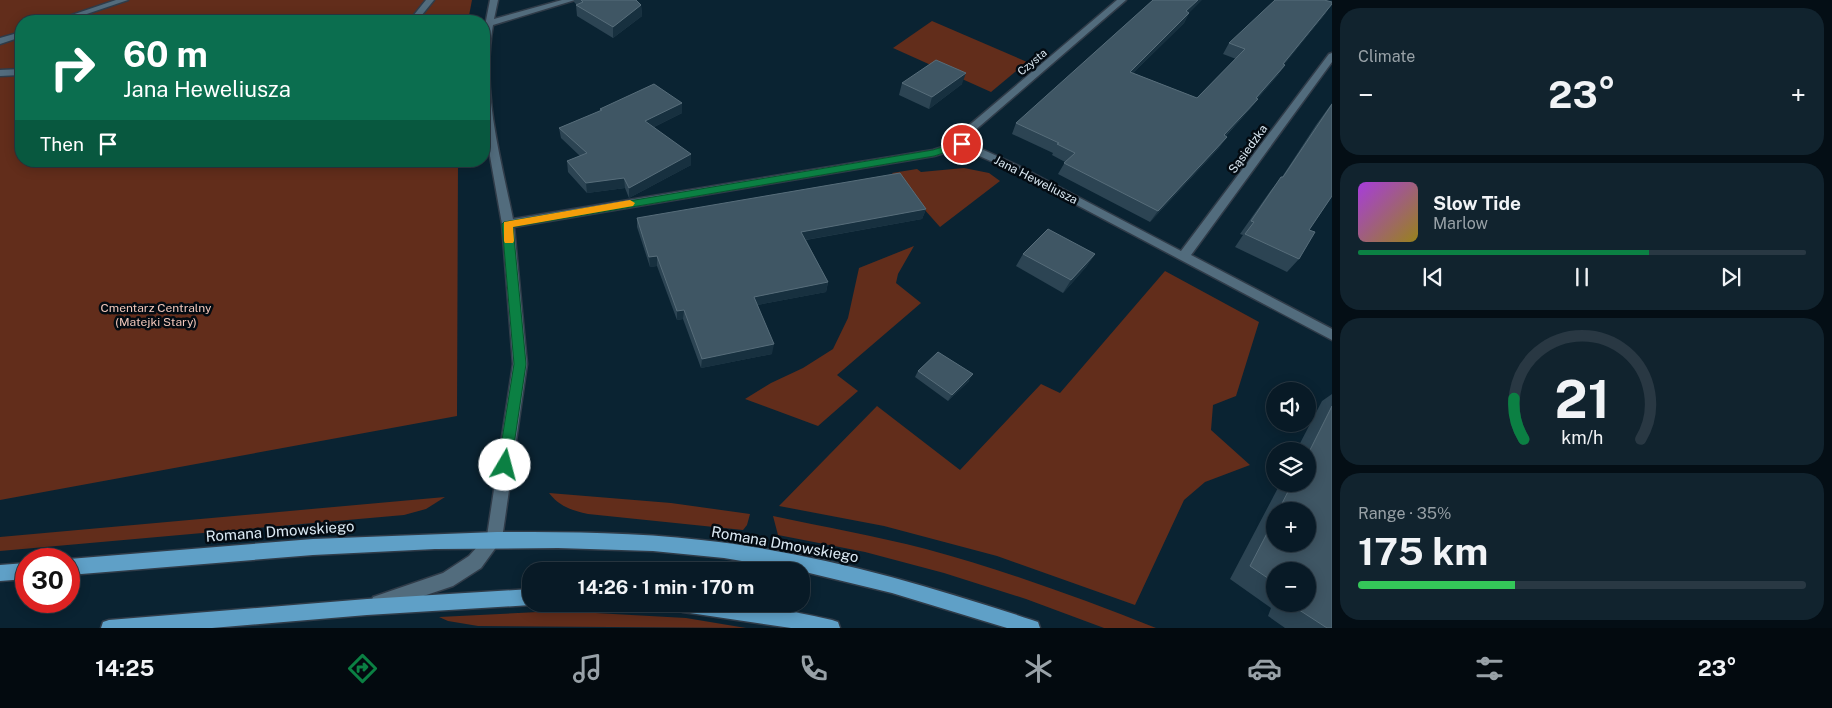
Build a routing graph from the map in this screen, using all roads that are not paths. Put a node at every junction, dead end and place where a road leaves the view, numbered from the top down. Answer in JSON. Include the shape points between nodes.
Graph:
{"nodes":[{"id":1,"x":124,"y":0,"type":"edge"},
{"id":2,"x":430,"y":0,"type":"edge"},
{"id":3,"x":494,"y":0,"type":"edge"},
{"id":4,"x":571,"y":0,"type":"edge"},
{"id":5,"x":1122,"y":0,"type":"edge"},
{"id":6,"x":77,"y":15,"type":"edge"},
{"id":7,"x":418,"y":15,"type":"edge"},
{"id":8,"x":490,"y":23,"type":"joint"},
{"id":9,"x":15,"y":36,"type":"edge"},
{"id":10,"x":0,"y":41,"type":"edge"},
{"id":11,"x":1332,"y":56,"type":"edge"},
{"id":12,"x":15,"y":72,"type":"edge"},
{"id":13,"x":0,"y":73,"type":"edge"},
{"id":14,"x":490,"y":129,"type":"edge"},
{"id":15,"x":962,"y":144,"type":"junction"},
{"id":16,"x":508,"y":224,"type":"junction"},
{"id":17,"x":1183,"y":257,"type":"junction"},
{"id":18,"x":1332,"y":335,"type":"edge"},
{"id":19,"x":494,"y":539,"type":"junction"},
{"id":20,"x":80,"y":567,"type":"edge"},
{"id":21,"x":15,"y":572,"type":"edge"},
{"id":22,"x":0,"y":574,"type":"edge"},
{"id":23,"x":522,"y":598,"type":"edge"},
{"id":24,"x":367,"y":607,"type":"junction"},
{"id":25,"x":742,"y":612,"type":"edge"},
{"id":26,"x":109,"y":628,"type":"edge"},
{"id":27,"x":832,"y":628,"type":"edge"},
{"id":28,"x":1032,"y":628,"type":"edge"}],
"edges":[{"from":1,"to":6,"type":"street"},
{"from":2,"to":7,"type":"street"},
{"from":3,"to":8,"type":"street"},
{"from":4,"to":8,"type":"street"},
{"from":5,"to":15,"type":"street","name":"Czysta","via":[[969,130]]},
{"from":9,"to":10,"type":"street"},
{"from":11,"to":17,"type":"street","name":"Sąsiedzka"},
{"from":12,"to":13,"type":"street"},
{"from":14,"to":16,"type":"street"},
{"from":15,"to":16,"type":"street","via":[[934,153]]},
{"from":15,"to":17,"type":"street","name":"Jana Heweliusza"},
{"from":16,"to":19,"type":"street","via":[[520,364]]},
{"from":17,"to":18,"type":"street","name":"Jana Heweliusza"},
{"from":19,"to":20,"type":"main road","name":"Romana Dmowskiego","via":[[328,545]]},
{"from":19,"to":24,"type":"street","via":[[475,562],[447,580]]},
{"from":19,"to":28,"type":"main road","name":"Romana Dmowskiego","via":[[627,541],[746,553],[861,576]]},
{"from":21,"to":22,"type":"main road"},
{"from":23,"to":24,"type":"main road"},
{"from":24,"to":26,"type":"main road"},
{"from":25,"to":27,"type":"main road"}]}
